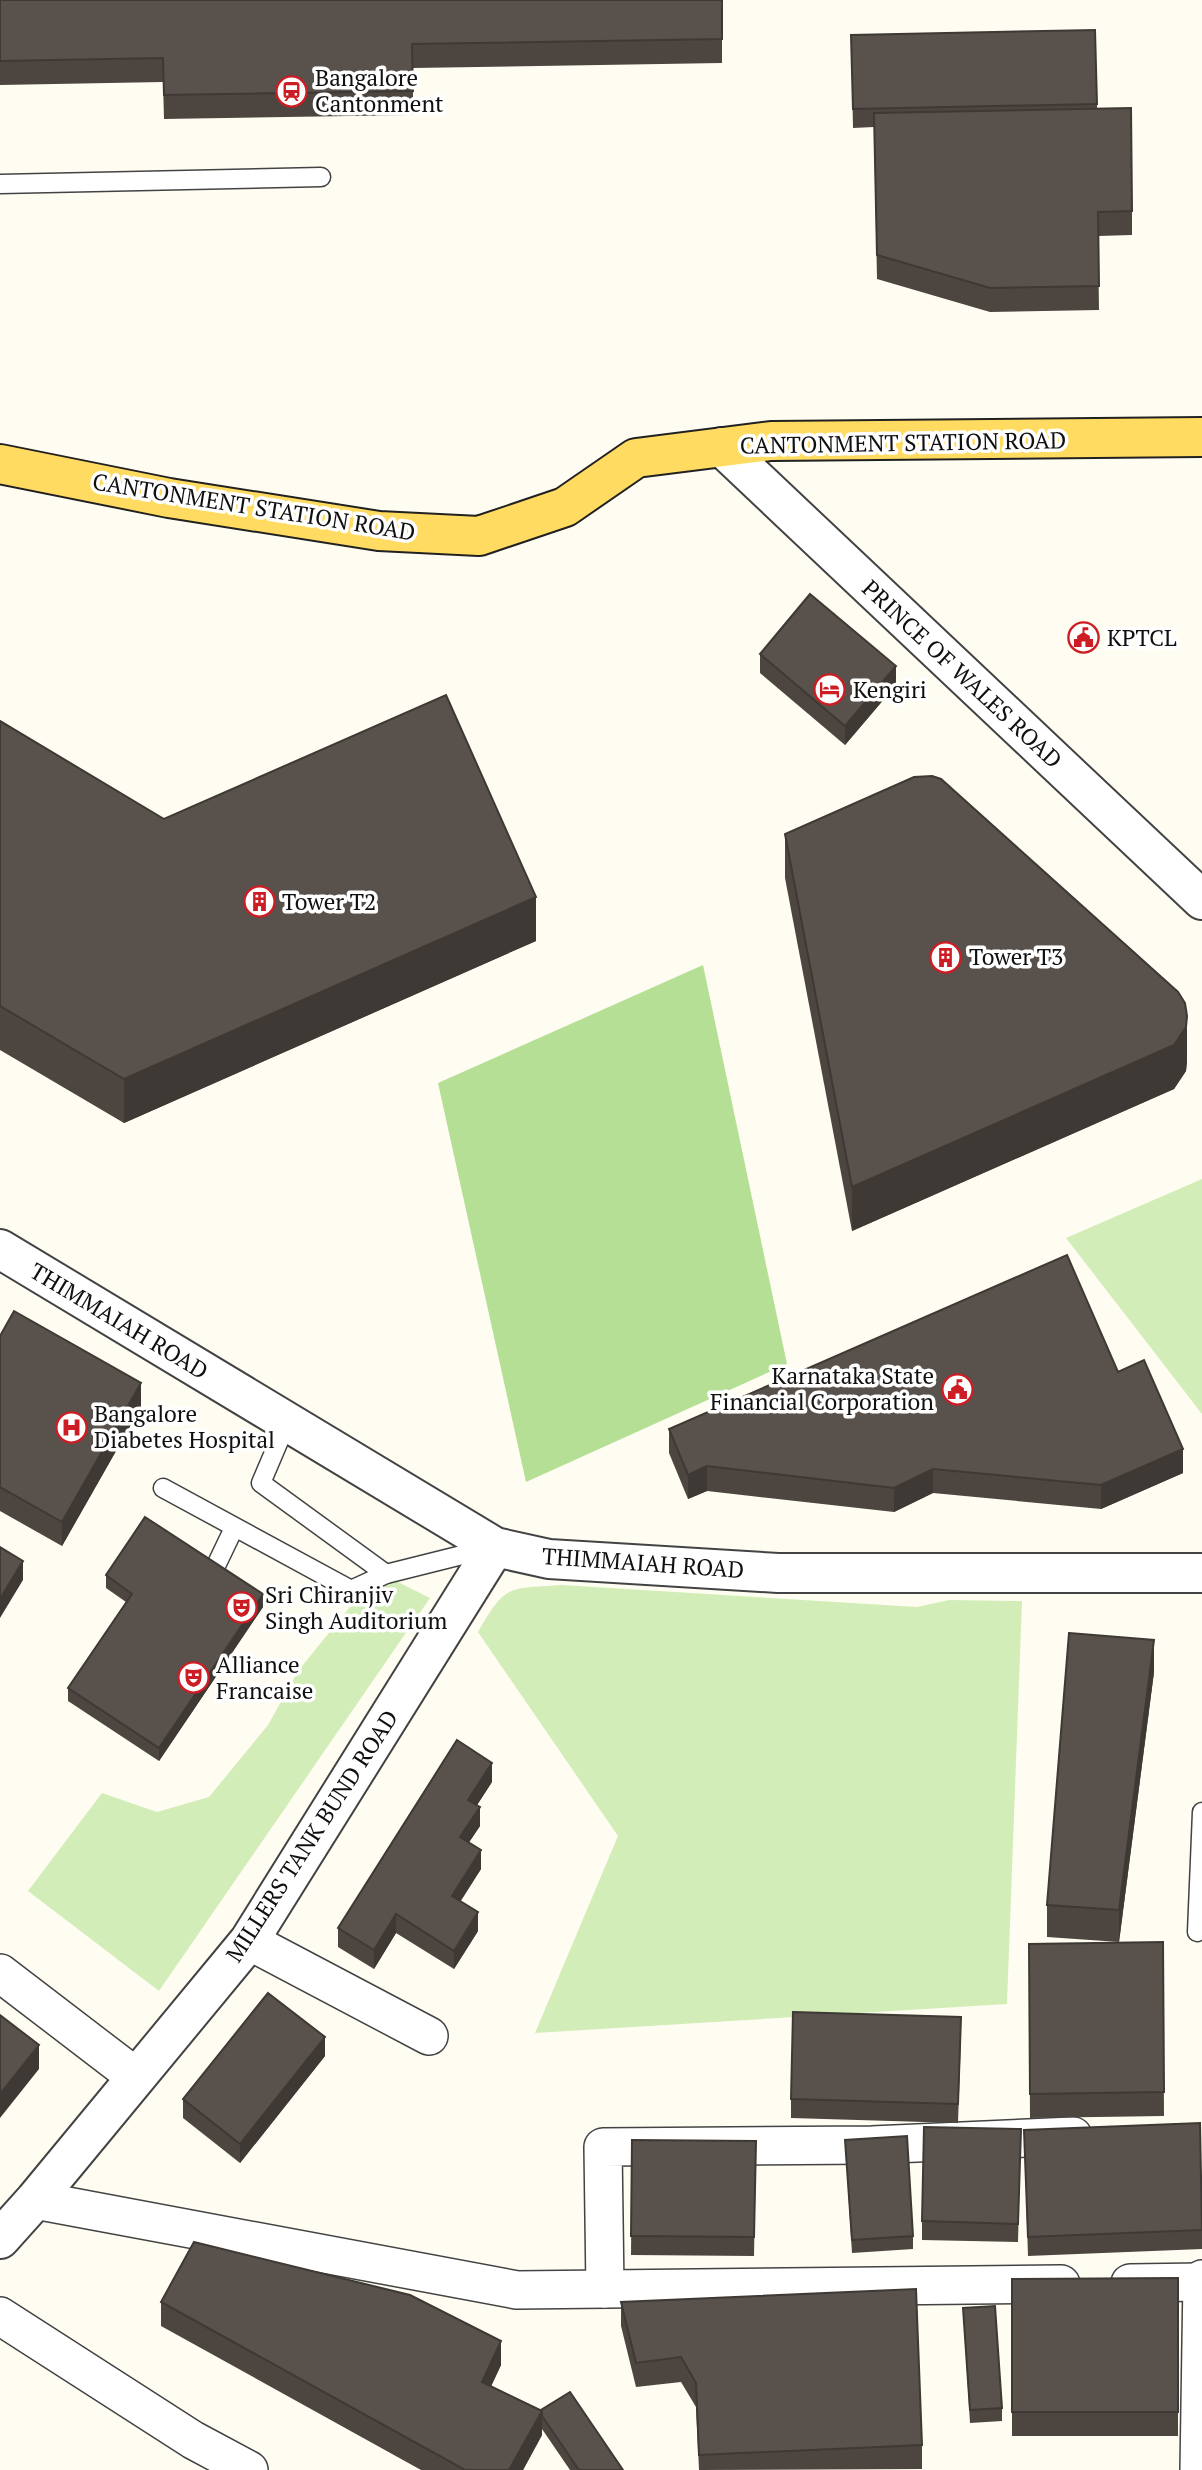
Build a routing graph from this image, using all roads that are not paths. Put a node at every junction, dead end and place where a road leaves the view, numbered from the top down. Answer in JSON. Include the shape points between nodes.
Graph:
{"nodes":[{"id":1,"x":320,"y":177,"type":"dead end"},
{"id":2,"x":0,"y":184,"type":"edge"},
{"id":3,"x":1202,"y":438,"type":"edge"},
{"id":4,"x":722,"y":447,"type":"junction"},
{"id":5,"x":0,"y":464,"type":"edge"},
{"id":6,"x":1202,"y":900,"type":"edge"},
{"id":7,"x":0,"y":1250,"type":"edge"},
{"id":8,"x":287,"y":1422,"type":"junction"},
{"id":9,"x":163,"y":1488,"type":"dead end"},
{"id":10,"x":234,"y":1528,"type":"junction"},
{"id":11,"x":495,"y":1547,"type":"junction"},
{"id":12,"x":1202,"y":1573,"type":"edge"},
{"id":13,"x":212,"y":1574,"type":"edge"},
{"id":14,"x":386,"y":1574,"type":"junction"},
{"id":15,"x":1202,"y":1812,"type":"edge"},
{"id":16,"x":1196,"y":1932,"type":"dead end"},
{"id":17,"x":249,"y":1941,"type":"junction"},
{"id":18,"x":0,"y":1973,"type":"edge"},
{"id":19,"x":429,"y":2036,"type":"dead end"},
{"id":20,"x":136,"y":2077,"type":"junction"},
{"id":21,"x":1106,"y":2134,"type":"edge"},
{"id":22,"x":35,"y":2200,"type":"junction"},
{"id":23,"x":0,"y":2239,"type":"edge"},
{"id":24,"x":1202,"y":2281,"type":"edge"},
{"id":25,"x":605,"y":2288,"type":"junction"},
{"id":26,"x":0,"y":2316,"type":"edge"},
{"id":27,"x":249,"y":2470,"type":"edge"},
{"id":28,"x":1199,"y":2470,"type":"edge"}],
"edges":[{"from":1,"to":2,"type":"lane"},
{"from":3,"to":4,"type":"main road","name":"CANTONMENT STATION ROAD","via":[[771,441]]},
{"from":4,"to":5,"type":"main road","name":"CANTONMENT STATION ROAD","via":[[636,458],[565,507],[479,536],[379,531],[169,498]]},
{"from":4,"to":6,"type":"street","name":"PRINCE OF WALES ROAD"},
{"from":7,"to":8,"type":"street","name":"THIMMAIAH ROAD"},
{"from":8,"to":11,"type":"street","name":"THIMMAIAH ROAD"},
{"from":8,"to":14,"type":"lane","via":[[261,1483]]},
{"from":9,"to":10,"type":"lane"},
{"from":10,"to":13,"type":"lane"},
{"from":10,"to":14,"type":"lane","via":[[351,1590]]},
{"from":11,"to":12,"type":"street","name":"THIMMAIAH ROAD","via":[[549,1559],[778,1573]]},
{"from":11,"to":14,"type":"lane"},
{"from":11,"to":17,"type":"street","name":"MILLERS TANK BUND ROAD"},
{"from":15,"to":16,"type":"lane"},
{"from":17,"to":19,"type":"street"},
{"from":17,"to":20,"type":"street","name":"MILLERS TANK BUND ROAD"},
{"from":18,"to":20,"type":"street"},
{"from":20,"to":22,"type":"street","name":"MILLERS TANK BUND ROAD"},
{"from":21,"to":25,"type":"street","via":[[872,2146],[603,2147]]},
{"from":22,"to":23,"type":"street","name":"MILLERS TANK BUND ROAD"},
{"from":22,"to":25,"type":"street","via":[[517,2290]]},
{"from":24,"to":25,"type":"street"},
{"from":24,"to":28,"type":"street"},
{"from":26,"to":27,"type":"street","via":[[193,2440]]}]}
